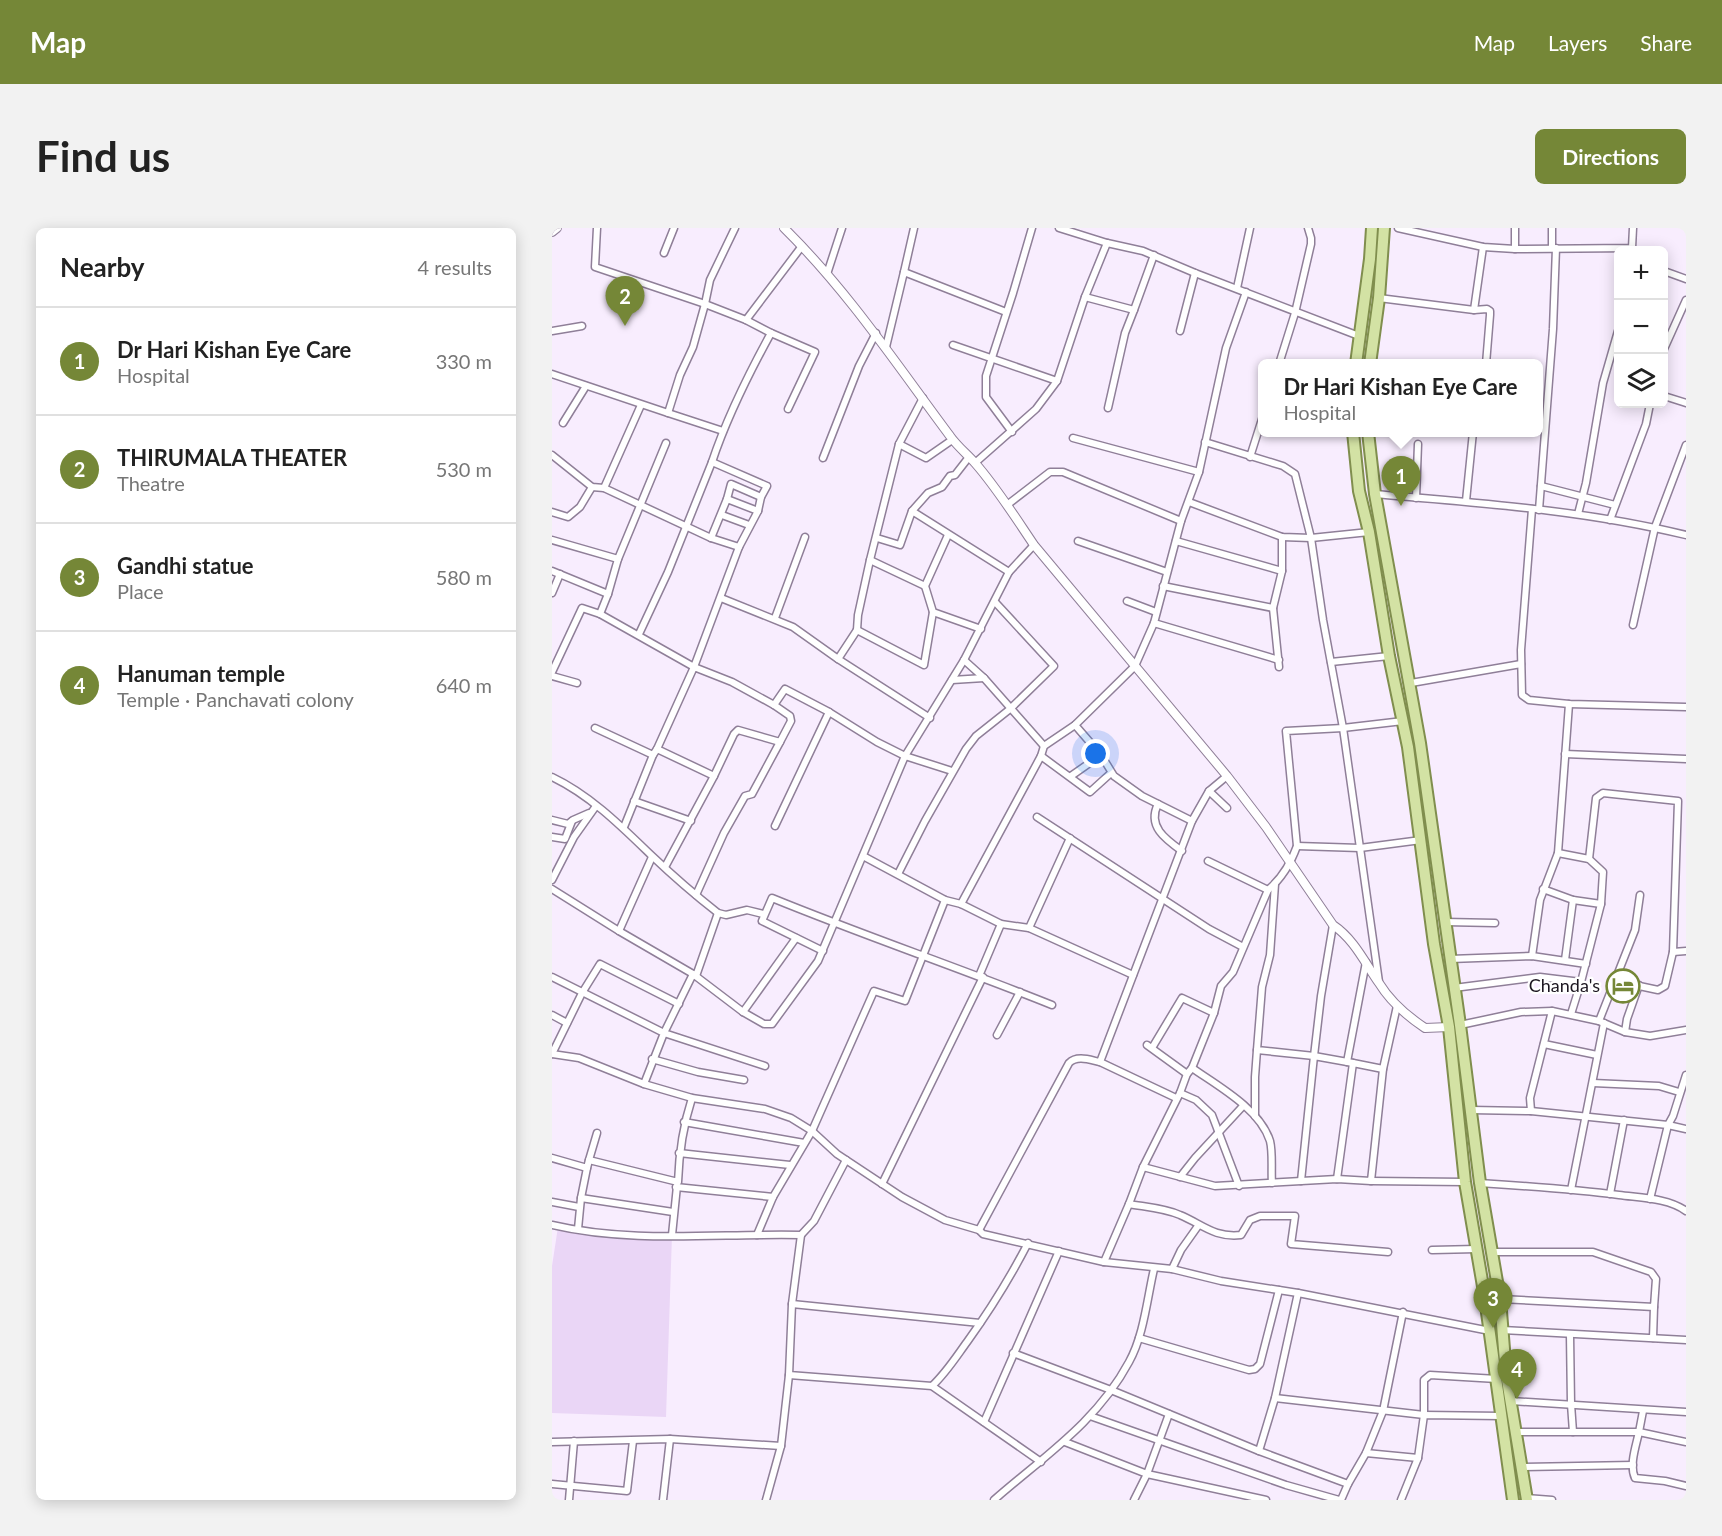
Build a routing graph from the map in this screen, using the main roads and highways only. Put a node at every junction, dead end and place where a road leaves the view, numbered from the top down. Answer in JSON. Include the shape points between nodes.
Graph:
{"nodes":[{"id":1,"x":1372,"y":228,"type":"edge"},
{"id":2,"x":1384,"y":228,"type":"edge"},
{"id":3,"x":1356,"y":359,"type":"edge"},
{"id":4,"x":1371,"y":359,"type":"edge"},
{"id":5,"x":1354,"y":437,"type":"edge"},
{"id":6,"x":1369,"y":437,"type":"edge"},
{"id":7,"x":1454,"y":1026,"type":"junction"},
{"id":8,"x":1507,"y":1463,"type":"junction"},
{"id":9,"x":1521,"y":1463,"type":"junction"},
{"id":10,"x":1527,"y":1499,"type":"edge"},
{"id":11,"x":1513,"y":1500,"type":"edge"}],
"edges":[{"from":1,"to":3,"type":"main road"},
{"from":2,"to":4,"type":"main road"},
{"from":5,"to":7,"type":"main road","via":[[1359,491],[1370,532],[1403,721],[1434,944]]},
{"from":6,"to":7,"type":"main road","via":[[1375,494],[1411,684],[1445,922]]},
{"from":7,"to":8,"type":"main road","via":[[1465,1182]]},
{"from":7,"to":9,"type":"main road","via":[[1500,1299]]},
{"from":8,"to":9,"type":"main road"},
{"from":8,"to":11,"type":"main road"},
{"from":9,"to":10,"type":"main road"}]}
